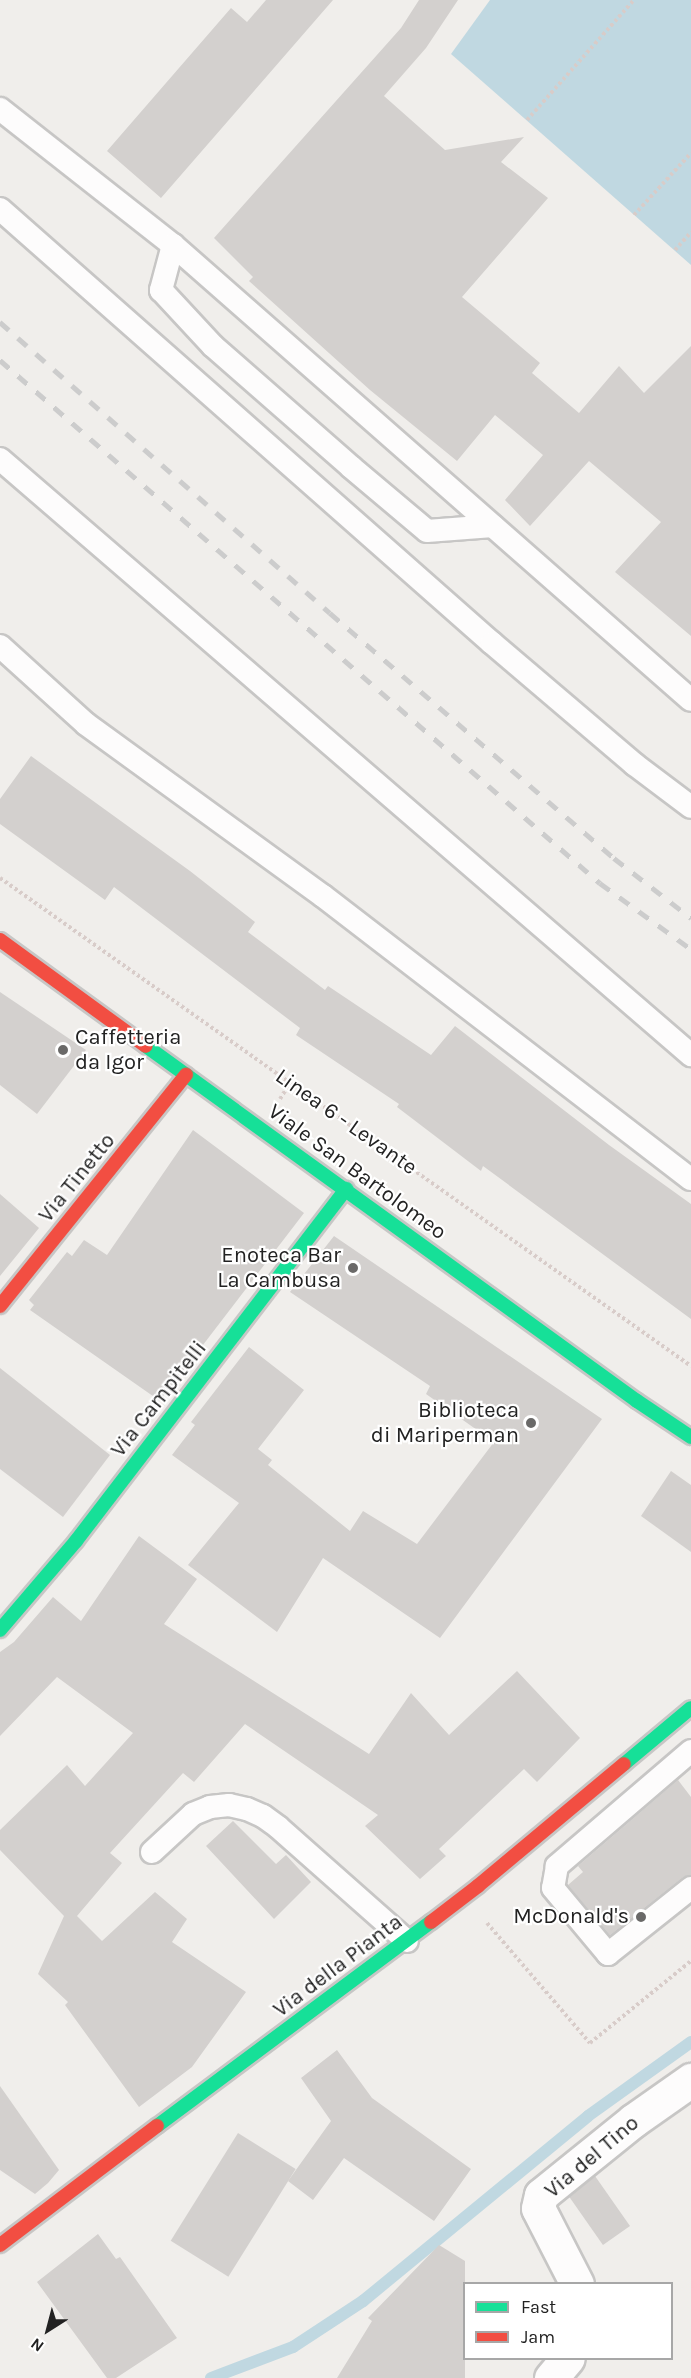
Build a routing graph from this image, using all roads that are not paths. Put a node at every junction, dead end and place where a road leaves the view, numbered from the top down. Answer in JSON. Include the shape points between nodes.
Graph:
{"nodes":[{"id":1,"x":0,"y":109,"type":"edge"},
{"id":2,"x":0,"y":209,"type":"edge"},
{"id":3,"x":173,"y":245,"type":"junction"},
{"id":4,"x":0,"y":459,"type":"edge"},
{"id":5,"x":493,"y":526,"type":"junction"},
{"id":6,"x":0,"y":646,"type":"edge"},
{"id":7,"x":691,"y":700,"type":"edge"},
{"id":8,"x":691,"y":807,"type":"edge"},
{"id":9,"x":0,"y":939,"type":"edge"},
{"id":10,"x":691,"y":1055,"type":"edge"},
{"id":11,"x":186,"y":1075,"type":"junction"},
{"id":12,"x":691,"y":1179,"type":"edge"},
{"id":13,"x":346,"y":1189,"type":"junction"},
{"id":14,"x":0,"y":1306,"type":"edge"},
{"id":15,"x":691,"y":1437,"type":"edge"},
{"id":16,"x":0,"y":1630,"type":"edge"},
{"id":17,"x":691,"y":1708,"type":"edge"},
{"id":18,"x":691,"y":1751,"type":"edge"},
{"id":19,"x":152,"y":1852,"type":"dead end"},
{"id":20,"x":691,"y":1888,"type":"edge"},
{"id":21,"x":407,"y":1941,"type":"junction"},
{"id":22,"x":691,"y":2080,"type":"edge"},
{"id":23,"x":0,"y":2245,"type":"edge"},
{"id":24,"x":577,"y":2282,"type":"edge"},
{"id":25,"x":566,"y":2360,"type":"edge"},
{"id":26,"x":551,"y":2378,"type":"edge"}],
"edges":[{"from":1,"to":3,"type":"lane"},
{"from":2,"to":8,"type":"lane","via":[[492,643],[634,764]]},
{"from":3,"to":5,"type":"lane"},
{"from":3,"to":5,"type":"lane","via":[[161,290],[213,346],[316,437],[427,531]]},
{"from":4,"to":10,"type":"lane"},
{"from":5,"to":7,"type":"lane"},
{"from":6,"to":12,"type":"lane","via":[[86,724],[323,896]]},
{"from":9,"to":11,"type":"street","name":"Viale San Bartolomeo"},
{"from":11,"to":13,"type":"street","name":"Viale San Bartolomeo"},
{"from":11,"to":14,"type":"street","name":"Via Tinetto"},
{"from":13,"to":15,"type":"street","name":"Viale San Bartolomeo"},
{"from":13,"to":16,"type":"street","name":"Via Campitelli","via":[[76,1541]]},
{"from":17,"to":21,"type":"street","name":"Via della Pianta"},
{"from":18,"to":20,"type":"lane","via":[[557,1866],[553,1888],[608,1954]]},
{"from":19,"to":21,"type":"lane","via":[[193,1814],[229,1805],[247,1809],[278,1827]]},
{"from":21,"to":23,"type":"street","name":"Via della Pianta"},
{"from":22,"to":24,"type":"street","name":"Via del Tino","via":[[541,2195],[538,2208]]},
{"from":25,"to":26,"type":"street"}]}
